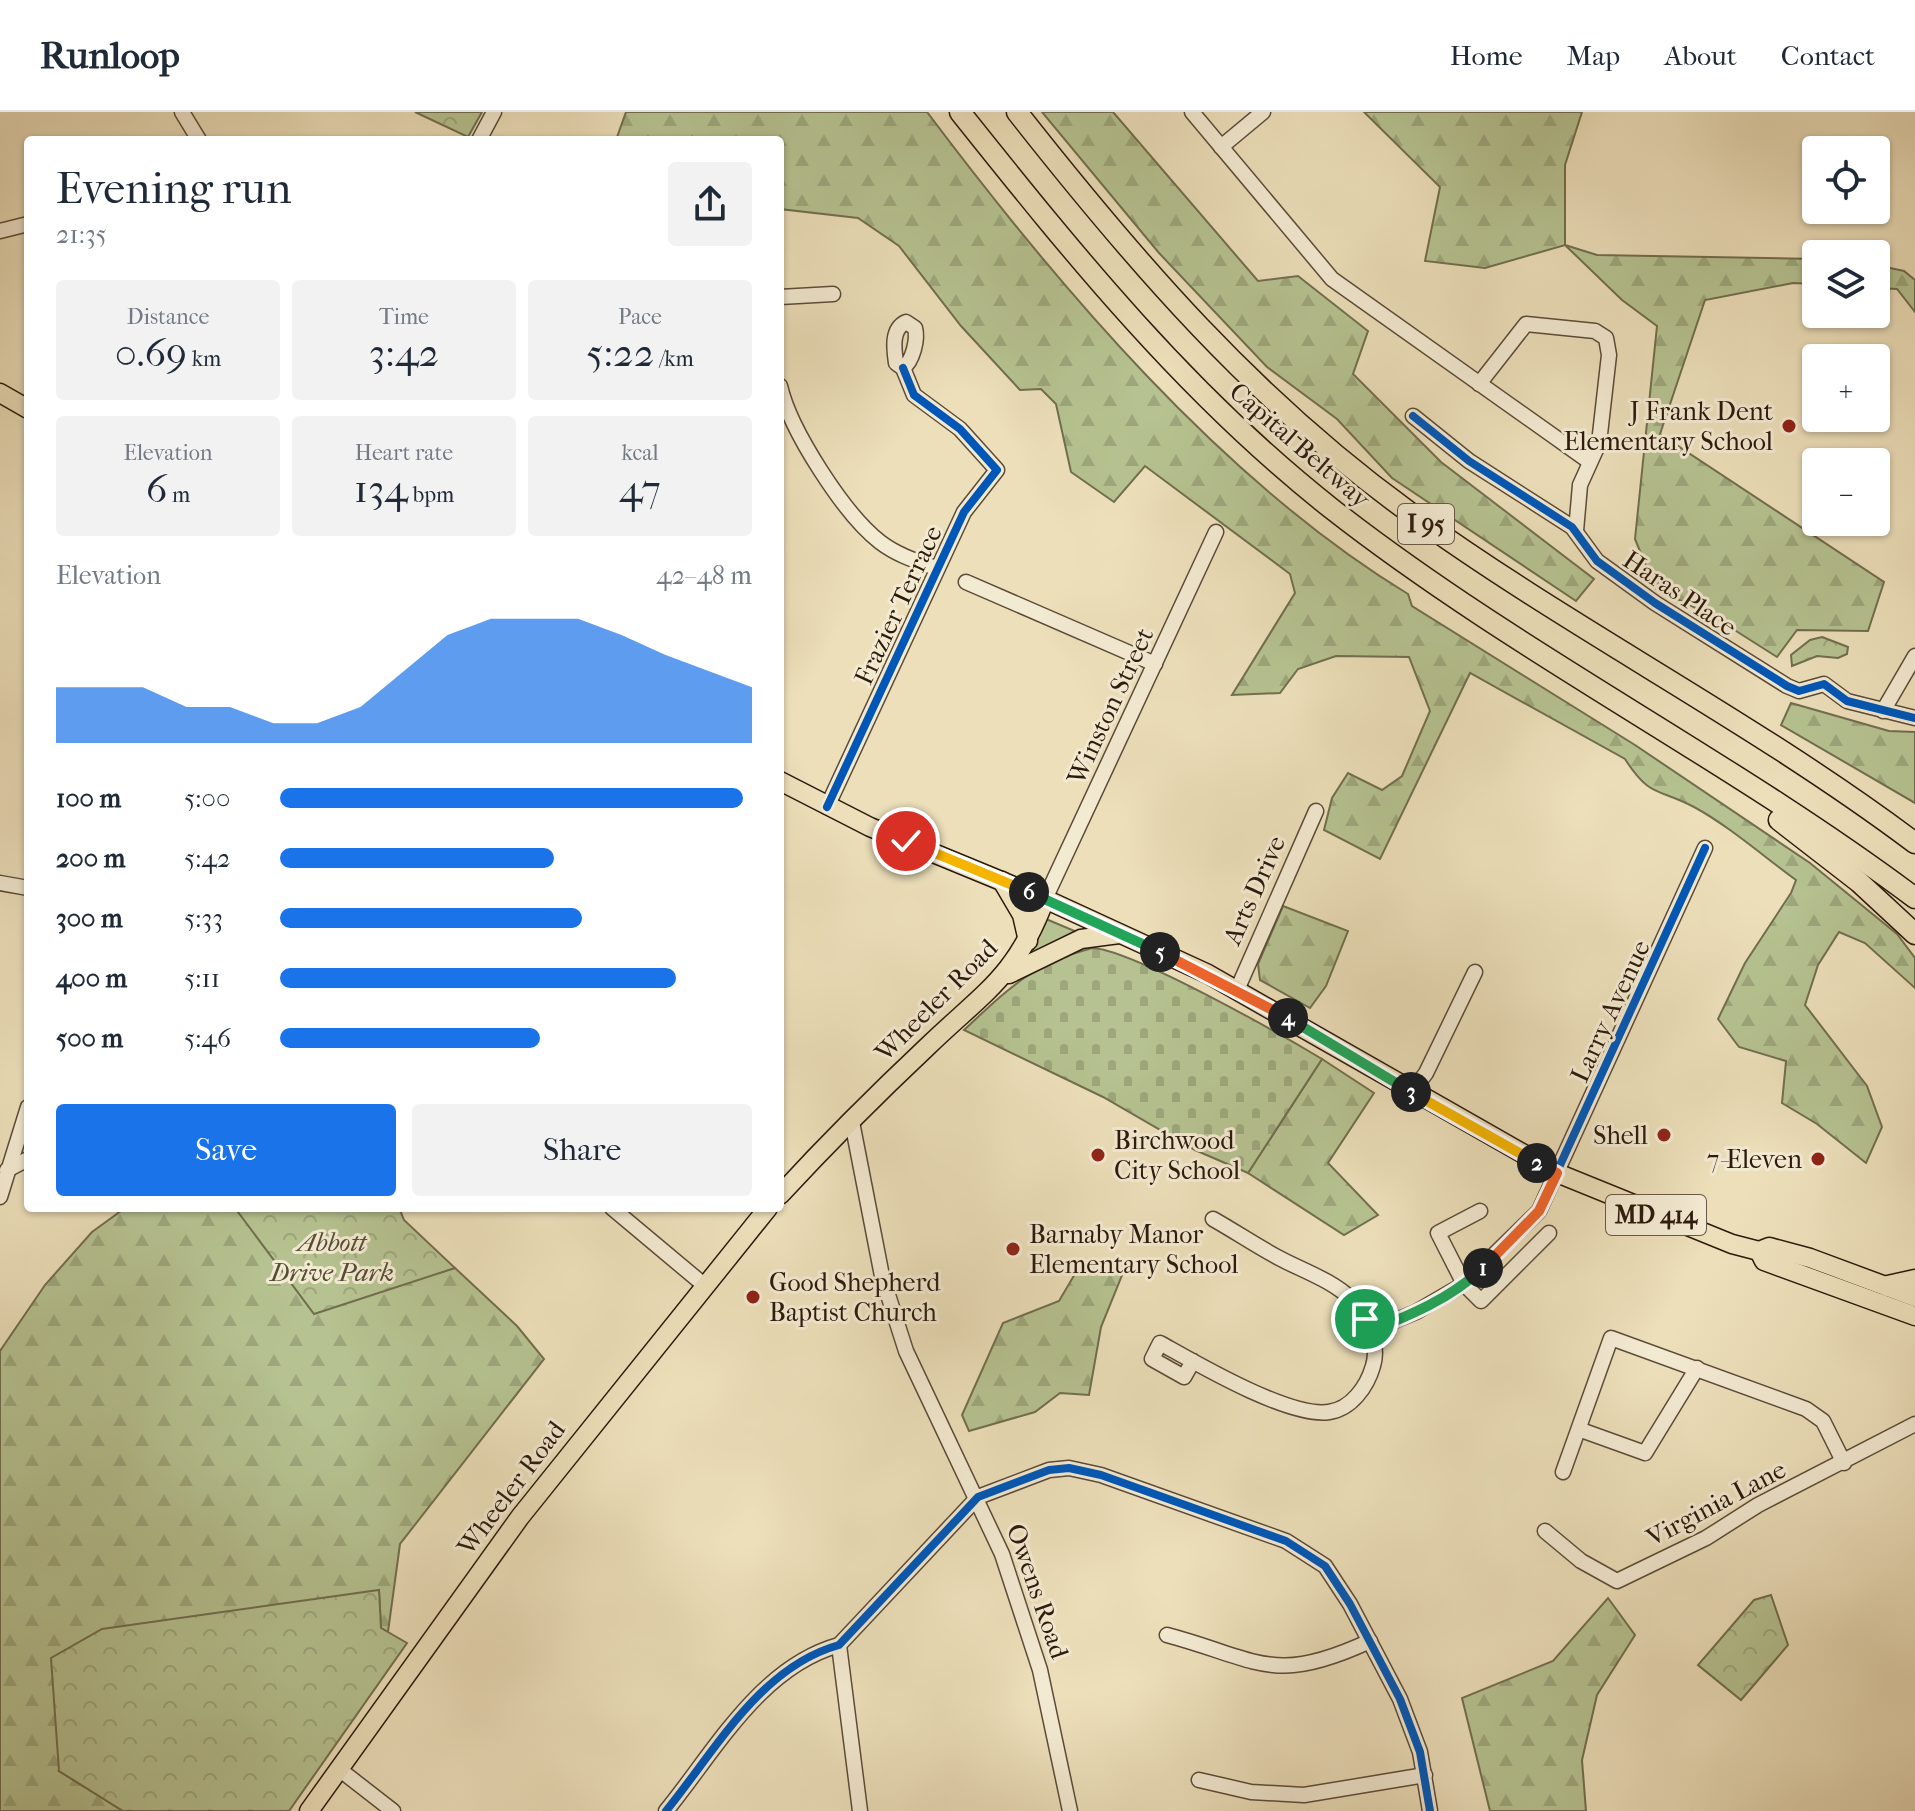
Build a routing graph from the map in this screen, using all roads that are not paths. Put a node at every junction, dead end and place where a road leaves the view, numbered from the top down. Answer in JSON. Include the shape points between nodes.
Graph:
{"nodes":[{"id":1,"x":182,"y":112,"type":"edge"},
{"id":2,"x":494,"y":112,"type":"edge"},
{"id":3,"x":960,"y":112,"type":"edge"},
{"id":4,"x":1017,"y":112,"type":"edge"},
{"id":5,"x":1192,"y":112,"type":"edge"},
{"id":6,"x":1263,"y":112,"type":"edge"},
{"id":7,"x":197,"y":136,"type":"edge"},
{"id":8,"x":481,"y":136,"type":"edge"},
{"id":9,"x":1221,"y":147,"type":"junction"},
{"id":10,"x":24,"y":225,"type":"edge"},
{"id":11,"x":0,"y":231,"type":"edge"},
{"id":12,"x":833,"y":294,"type":"dead end"},
{"id":13,"x":784,"y":297,"type":"edge"},
{"id":14,"x":903,"y":368,"type":"dead end"},
{"id":15,"x":1479,"y":384,"type":"junction"},
{"id":16,"x":0,"y":394,"type":"edge"},
{"id":17,"x":784,"y":397,"type":"edge"},
{"id":18,"x":24,"y":407,"type":"edge"},
{"id":19,"x":1413,"y":416,"type":"dead end"},
{"id":20,"x":1590,"y":462,"type":"junction"},
{"id":21,"x":1576,"y":531,"type":"junction"},
{"id":22,"x":1216,"y":532,"type":"dead end"},
{"id":23,"x":936,"y":568,"type":"junction"},
{"id":24,"x":966,"y":582,"type":"dead end"},
{"id":25,"x":1543,"y":654,"type":"junction"},
{"id":26,"x":1915,"y":656,"type":"edge"},
{"id":27,"x":1155,"y":664,"type":"junction"},
{"id":28,"x":1883,"y":711,"type":"junction"},
{"id":29,"x":1915,"y":718,"type":"edge"},
{"id":30,"x":784,"y":783,"type":"edge"},
{"id":31,"x":827,"y":807,"type":"junction"},
{"id":32,"x":1316,"y":811,"type":"dead end"},
{"id":33,"x":1915,"y":843,"type":"edge"},
{"id":34,"x":1705,"y":848,"type":"dead end"},
{"id":35,"x":1002,"y":881,"type":"junction"},
{"id":36,"x":0,"y":883,"type":"edge"},
{"id":37,"x":24,"y":887,"type":"edge"},
{"id":38,"x":1915,"y":898,"type":"edge"},
{"id":39,"x":1045,"y":899,"type":"junction"},
{"id":40,"x":1122,"y":934,"type":"junction"},
{"id":41,"x":1915,"y":934,"type":"edge"},
{"id":42,"x":1028,"y":941,"type":"junction"},
{"id":43,"x":1475,"y":972,"type":"dead end"},
{"id":44,"x":1000,"y":980,"type":"junction"},
{"id":45,"x":1237,"y":990,"type":"junction"},
{"id":46,"x":1412,"y":1092,"type":"junction"},
{"id":47,"x":24,"y":1118,"type":"edge"},
{"id":48,"x":852,"y":1122,"type":"junction"},
{"id":49,"x":24,"y":1161,"type":"edge"},
{"id":50,"x":5,"y":1172,"type":"edge"},
{"id":51,"x":1557,"y":1173,"type":"junction"},
{"id":52,"x":784,"y":1191,"type":"edge"},
{"id":53,"x":0,"y":1197,"type":"edge"},
{"id":54,"x":1480,"y":1211,"type":"dead end"},
{"id":55,"x":617,"y":1212,"type":"edge"},
{"id":56,"x":765,"y":1212,"type":"edge"},
{"id":57,"x":1213,"y":1219,"type":"dead end"},
{"id":58,"x":1549,"y":1233,"type":"dead end"},
{"id":59,"x":1759,"y":1251,"type":"junction"},
{"id":60,"x":1915,"y":1280,"type":"edge"},
{"id":61,"x":1464,"y":1284,"type":"junction"},
{"id":62,"x":704,"y":1285,"type":"junction"},
{"id":63,"x":1888,"y":1286,"type":"junction"},
{"id":64,"x":1915,"y":1297,"type":"edge"},
{"id":65,"x":1915,"y":1316,"type":"edge"},
{"id":66,"x":1370,"y":1331,"type":"junction"},
{"id":67,"x":1160,"y":1343,"type":"dead end"},
{"id":68,"x":1697,"y":1368,"type":"junction"},
{"id":69,"x":1915,"y":1424,"type":"edge"},
{"id":70,"x":1581,"y":1430,"type":"junction"},
{"id":71,"x":1844,"y":1463,"type":"junction"},
{"id":72,"x":1563,"y":1472,"type":"dead end"},
{"id":73,"x":978,"y":1497,"type":"junction"},
{"id":74,"x":1545,"y":1531,"type":"dead end"},
{"id":75,"x":1167,"y":1635,"type":"dead end"},
{"id":76,"x":1370,"y":1641,"type":"junction"},
{"id":77,"x":839,"y":1645,"type":"junction"},
{"id":78,"x":339,"y":1769,"type":"junction"},
{"id":79,"x":1425,"y":1775,"type":"junction"},
{"id":80,"x":1199,"y":1780,"type":"dead end"},
{"id":81,"x":309,"y":1811,"type":"edge"},
{"id":82,"x":393,"y":1811,"type":"edge"},
{"id":83,"x":666,"y":1811,"type":"edge"},
{"id":84,"x":860,"y":1811,"type":"edge"},
{"id":85,"x":1070,"y":1811,"type":"edge"},
{"id":86,"x":1430,"y":1811,"type":"edge"}],
"edges":[{"from":1,"to":7,"type":"street"},
{"from":2,"to":8,"type":"street"},
{"from":3,"to":25,"type":"highway","name":"Capital Beltway","number":"I 95","via":[[1111,299],[1243,434],[1377,543]]},
{"from":4,"to":33,"type":"highway","name":"Capital Beltway","number":"I 95","via":[[1146,272],[1232,363],[1314,437],[1455,544]]},
{"from":5,"to":9,"type":"street"},
{"from":6,"to":9,"type":"street"},
{"from":9,"to":15,"type":"street","via":[[1332,279]]},
{"from":10,"to":11,"type":"street"},
{"from":12,"to":13,"type":"street"},
{"from":14,"to":23,"type":"street","name":"Frazier Terrace","via":[[914,395],[960,429],[997,470],[964,512]]},
{"from":15,"to":20,"type":"street"},
{"from":15,"to":20,"type":"street","via":[[1526,324],[1600,333],[1609,355],[1599,443]]},
{"from":16,"to":18,"type":"main road"},
{"from":17,"to":23,"type":"street","via":[[795,428],[868,530],[895,552]]},
{"from":19,"to":21,"type":"street","name":"Haras Place","via":[[1469,461]]},
{"from":20,"to":21,"type":"street","via":[[1577,496]]},
{"from":21,"to":28,"type":"street","name":"Haras Place","via":[[1597,561],[1761,670],[1799,691],[1824,684],[1847,701]]},
{"from":22,"to":27,"type":"street","name":"Winston Street"},
{"from":23,"to":31,"type":"street","name":"Frazier Terrace"},
{"from":24,"to":27,"type":"street"},
{"from":25,"to":38,"type":"highway","name":"Capital Beltway","number":"I 95"},
{"from":25,"to":41,"type":"highway","via":[[1823,853]]},
{"from":26,"to":28,"type":"street"},
{"from":27,"to":39,"type":"street","name":"Winston Street"},
{"from":28,"to":29,"type":"street"},
{"from":30,"to":31,"type":"main road","number":"MD 414"},
{"from":31,"to":35,"type":"main road","number":"MD 414"},
{"from":32,"to":45,"type":"street","name":"Arts Drive"},
{"from":34,"to":51,"type":"street","name":"Larry Avenue"},
{"from":35,"to":39,"type":"main road","number":"MD 414"},
{"from":35,"to":42,"type":"main road","via":[[1022,915]]},
{"from":36,"to":37,"type":"street"},
{"from":39,"to":40,"type":"main road","number":"MD 414"},
{"from":39,"to":42,"type":"main road","name":"Wheeler Road"},
{"from":40,"to":44,"type":"main road","via":[[1081,939]]},
{"from":40,"to":45,"type":"main road","number":"MD 414"},
{"from":42,"to":44,"type":"main road","name":"Wheeler Road"},
{"from":43,"to":46,"type":"street"},
{"from":44,"to":48,"type":"main road","name":"Wheeler Road"},
{"from":45,"to":46,"type":"main road","number":"MD 414"},
{"from":46,"to":51,"type":"main road","number":"MD 414"},
{"from":47,"to":50,"type":"street"},
{"from":48,"to":52,"type":"main road","name":"Wheeler Road"},
{"from":48,"to":73,"type":"street","name":"Owens Road","via":[[893,1316]]},
{"from":49,"to":50,"type":"street"},
{"from":50,"to":53,"type":"street"},
{"from":51,"to":59,"type":"main road","number":"MD 414","via":[[1654,1215]]},
{"from":51,"to":61,"type":"street","name":"Larry Avenue","via":[[1529,1223]]},
{"from":54,"to":61,"type":"street","via":[[1438,1233]]},
{"from":55,"to":62,"type":"street"},
{"from":56,"to":62,"type":"main road","name":"Wheeler Road"},
{"from":57,"to":66,"type":"street","via":[[1349,1297]]},
{"from":58,"to":61,"type":"street","via":[[1481,1301]]},
{"from":59,"to":63,"type":"main road","number":"MD 414","via":[[1769,1247]]},
{"from":59,"to":65,"type":"main road","number":"MD 414","via":[[1764,1261]]},
{"from":60,"to":63,"type":"highway"},
{"from":61,"to":66,"type":"street","name":"Larry Avenue"},
{"from":62,"to":78,"type":"main road","name":"Wheeler Road","via":[[504,1539]]},
{"from":63,"to":64,"type":"main road","number":"MD 414"},
{"from":66,"to":67,"type":"street","via":[[1375,1351],[1370,1374],[1354,1399],[1330,1412],[1301,1410],[1278,1401]]},
{"from":68,"to":70,"type":"street","via":[[1645,1453]]},
{"from":68,"to":70,"type":"street","via":[[1611,1338]]},
{"from":68,"to":71,"type":"street","via":[[1806,1409],[1823,1421]]},
{"from":69,"to":71,"type":"street","name":"Virginia Lane"},
{"from":70,"to":72,"type":"street"},
{"from":71,"to":74,"type":"street","name":"Virginia Lane","via":[[1617,1581],[1584,1563]]},
{"from":73,"to":76,"type":"street","via":[[1049,1470],[1069,1468],[1286,1541],[1325,1566]]},
{"from":73,"to":77,"type":"street"},
{"from":73,"to":85,"type":"street","name":"Owens Road","via":[[1027,1625]]},
{"from":75,"to":76,"type":"street","via":[[1282,1668],[1330,1658]]},
{"from":76,"to":79,"type":"street","via":[[1400,1699]]},
{"from":77,"to":83,"type":"street","via":[[809,1655],[780,1674]]},
{"from":77,"to":84,"type":"street"},
{"from":78,"to":81,"type":"main road","name":"Wheeler Road"},
{"from":78,"to":82,"type":"street"},
{"from":79,"to":80,"type":"street","via":[[1292,1795]]},
{"from":79,"to":86,"type":"street"}]}
